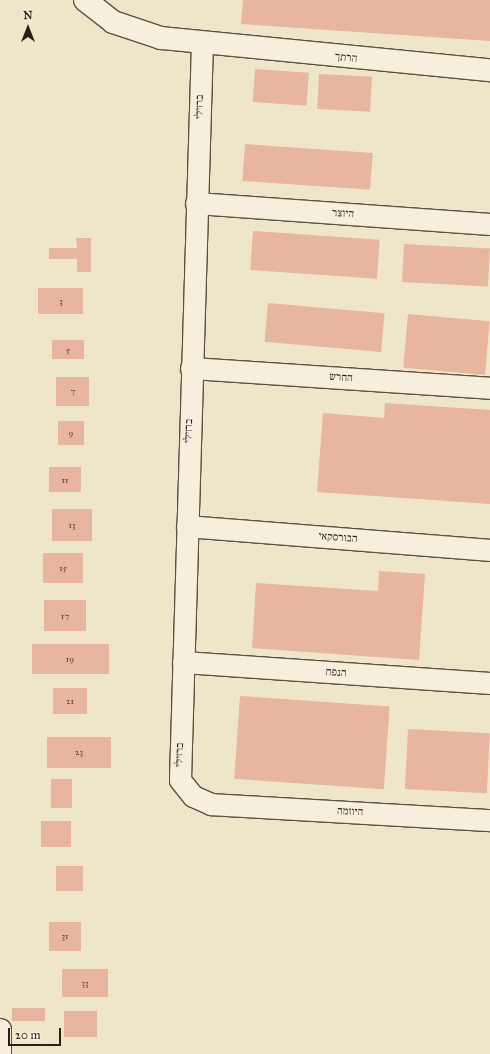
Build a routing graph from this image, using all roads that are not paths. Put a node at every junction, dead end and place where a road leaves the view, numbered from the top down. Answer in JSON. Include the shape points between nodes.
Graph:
{"nodes":[{"id":1,"x":85,"y":0,"type":"edge"},
{"id":2,"x":202,"y":42,"type":"junction"},
{"id":3,"x":490,"y":70,"type":"edge"},
{"id":4,"x":196,"y":203,"type":"junction"},
{"id":5,"x":490,"y":224,"type":"edge"},
{"id":6,"x":191,"y":368,"type":"junction"},
{"id":7,"x":490,"y":388,"type":"edge"},
{"id":8,"x":187,"y":526,"type":"junction"},
{"id":9,"x":490,"y":550,"type":"edge"},
{"id":10,"x":183,"y":662,"type":"junction"},
{"id":11,"x":490,"y":684,"type":"edge"},
{"id":12,"x":211,"y":804,"type":"joint"},
{"id":13,"x":490,"y":820,"type":"edge"},
{"id":14,"x":0,"y":1029,"type":"edge"},
{"id":15,"x":0,"y":1054,"type":"edge"}],
"edges":[{"from":1,"to":2,"type":"main road","name":"הרתך","via":[[113,22],[135,32]]},
{"from":2,"to":3,"type":"main road","name":"הרתך","via":[[312,55]]},
{"from":2,"to":4,"type":"street","name":"ברזילי"},
{"from":4,"to":5,"type":"street","name":"היוצר"},
{"from":4,"to":6,"type":"street","name":"ברזילי"},
{"from":6,"to":7,"type":"street","name":"החרש"},
{"from":6,"to":8,"type":"street","name":"ברזילי"},
{"from":8,"to":9,"type":"street","name":"הבורסקאי"},
{"from":8,"to":10,"type":"street","name":"ברזילי"},
{"from":10,"to":11,"type":"street","name":"הנפח"},
{"from":10,"to":12,"type":"street","name":"ברזילי","via":[[180,780],[193,796]]},
{"from":12,"to":13,"type":"street","name":"היוזמה"},
{"from":14,"to":15,"type":"street"}]}
